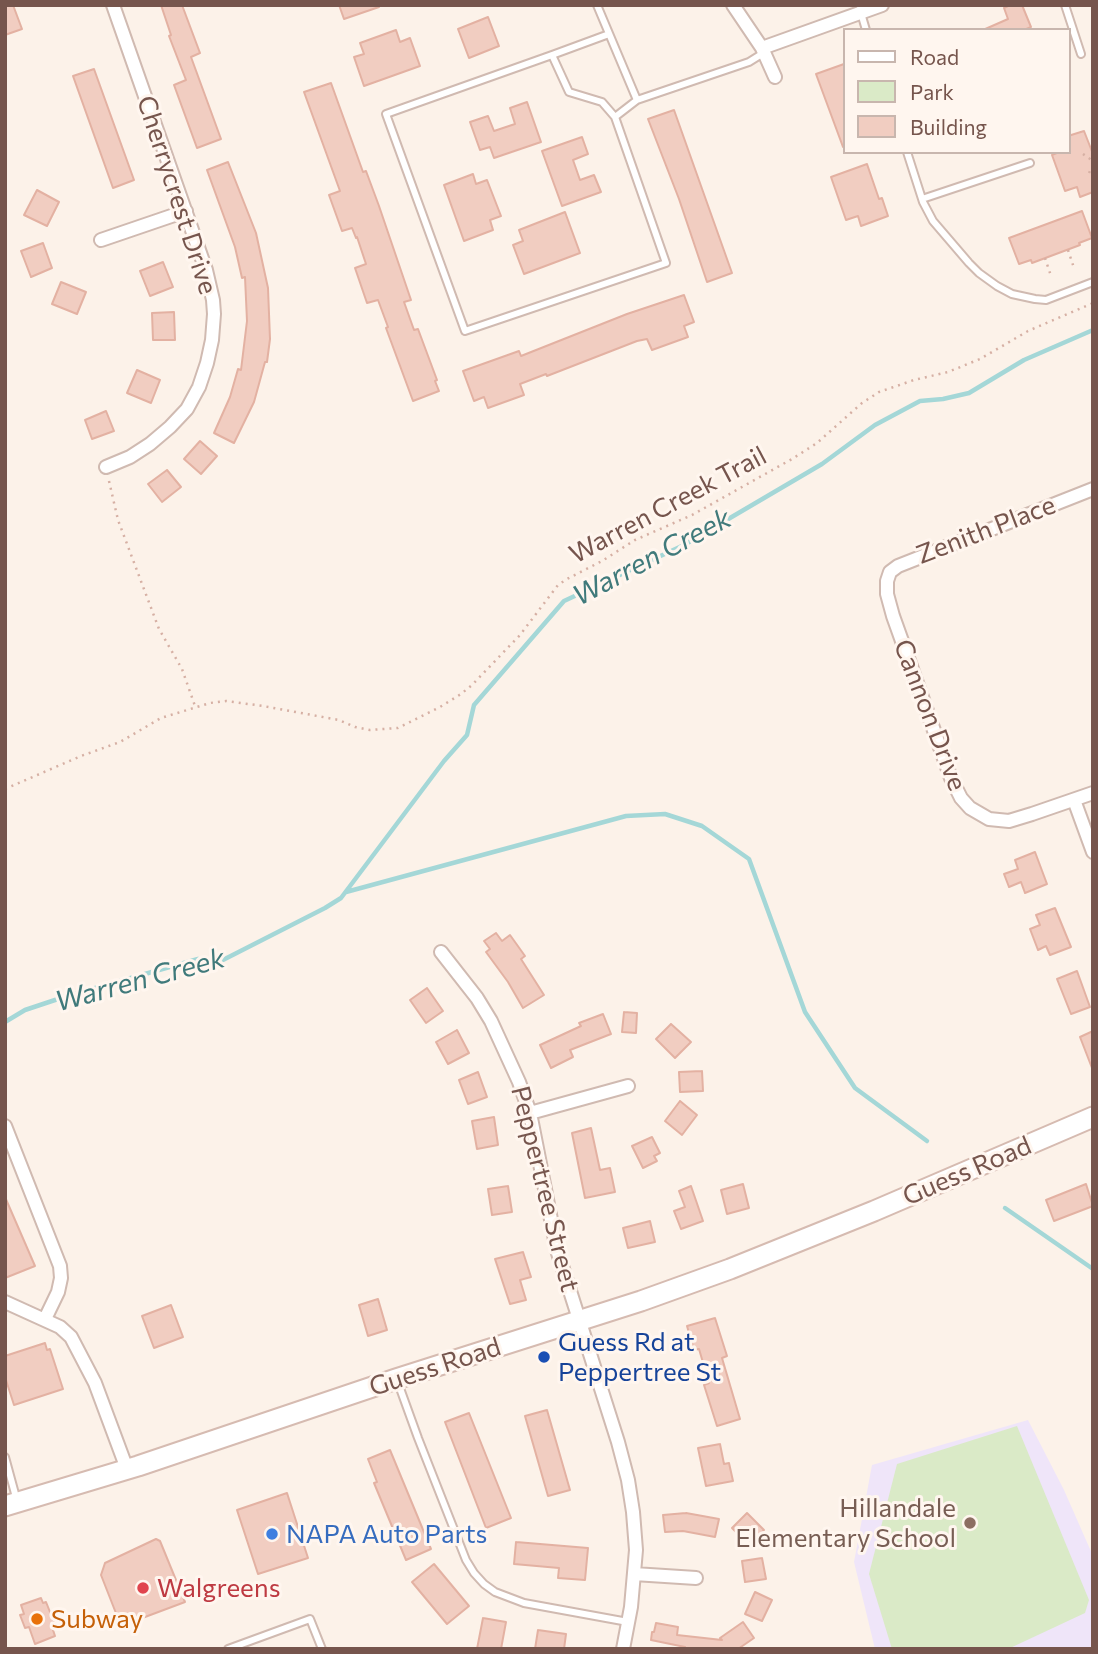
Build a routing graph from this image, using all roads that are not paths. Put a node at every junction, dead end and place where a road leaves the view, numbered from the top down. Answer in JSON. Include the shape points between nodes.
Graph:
{"nodes":[{"id":1,"x":113,"y":5,"type":"edge"},
{"id":2,"x":597,"y":5,"type":"edge"},
{"id":3,"x":733,"y":5,"type":"edge"},
{"id":4,"x":882,"y":5,"type":"edge"},
{"id":5,"x":1065,"y":5,"type":"edge"},
{"id":6,"x":860,"y":9,"type":"edge"},
{"id":7,"x":865,"y":28,"type":"edge"},
{"id":8,"x":610,"y":34,"type":"junction"},
{"id":9,"x":764,"y":50,"type":"junction"},
{"id":10,"x":1082,"y":54,"type":"dead end"},
{"id":11,"x":552,"y":55,"type":"junction"},
{"id":12,"x":775,"y":77,"type":"dead end"},
{"id":13,"x":637,"y":100,"type":"junction"},
{"id":14,"x":615,"y":117,"type":"junction"},
{"id":15,"x":908,"y":154,"type":"edge"},
{"id":16,"x":1030,"y":163,"type":"dead end"},
{"id":17,"x":922,"y":199,"type":"junction"},
{"id":18,"x":186,"y":211,"type":"junction"},
{"id":19,"x":102,"y":240,"type":"dead end"},
{"id":20,"x":1093,"y":282,"type":"edge"},
{"id":21,"x":106,"y":467,"type":"road end"},
{"id":22,"x":1093,"y":489,"type":"edge"},
{"id":23,"x":887,"y":581,"type":"joint"},
{"id":24,"x":1093,"y":793,"type":"edge"},
{"id":25,"x":1073,"y":800,"type":"junction"},
{"id":26,"x":1093,"y":852,"type":"edge"},
{"id":27,"x":441,"y":952,"type":"dead end"},
{"id":28,"x":628,"y":1086,"type":"dead end"},
{"id":29,"x":530,"y":1113,"type":"junction"},
{"id":30,"x":1093,"y":1117,"type":"edge"},
{"id":31,"x":5,"y":1126,"type":"edge"},
{"id":32,"x":5,"y":1302,"type":"edge"},
{"id":33,"x":45,"y":1320,"type":"junction"},
{"id":34,"x":580,"y":1322,"type":"junction"},
{"id":35,"x":396,"y":1379,"type":"junction"},
{"id":36,"x":5,"y":1457,"type":"edge"},
{"id":37,"x":127,"y":1469,"type":"junction"},
{"id":38,"x":12,"y":1504,"type":"edge"},
{"id":39,"x":634,"y":1574,"type":"junction"},
{"id":40,"x":696,"y":1578,"type":"dead end"},
{"id":41,"x":628,"y":1622,"type":"junction"},
{"id":42,"x":228,"y":1649,"type":"edge"},
{"id":43,"x":322,"y":1649,"type":"edge"},
{"id":44,"x":623,"y":1649,"type":"edge"}],
"edges":[{"from":1,"to":18,"type":"street","name":"Cherrycrest Drive"},
{"from":2,"to":8,"type":"lane"},
{"from":3,"to":9,"type":"street"},
{"from":4,"to":6,"type":"street"},
{"from":5,"to":10,"type":"lane"},
{"from":6,"to":7,"type":"lane"},
{"from":6,"to":9,"type":"street"},
{"from":8,"to":11,"type":"lane"},
{"from":8,"to":13,"type":"lane"},
{"from":9,"to":12,"type":"street"},
{"from":9,"to":13,"type":"lane","via":[[749,62]]},
{"from":11,"to":14,"type":"lane","via":[[569,92],[602,102]]},
{"from":11,"to":14,"type":"lane","via":[[386,114],[465,331],[666,263]]},
{"from":13,"to":14,"type":"lane"},
{"from":15,"to":17,"type":"lane"},
{"from":16,"to":17,"type":"lane"},
{"from":17,"to":20,"type":"lane","via":[[933,221],[969,263],[1005,290],[1046,300]]},
{"from":18,"to":19,"type":"street"},
{"from":18,"to":21,"type":"street","name":"Cherrycrest Drive","via":[[213,300],[212,341],[204,376],[187,409],[170,428],[130,457]]},
{"from":22,"to":23,"type":"street","name":"Zenith Place","via":[[909,560],[890,572]]},
{"from":23,"to":25,"type":"street","name":"Cannon Drive","via":[[893,616],[961,798],[978,814],[1009,821]]},
{"from":24,"to":25,"type":"street","name":"Cannon Drive"},
{"from":25,"to":26,"type":"street"},
{"from":27,"to":29,"type":"street","name":"Peppertree Street","via":[[491,1021]]},
{"from":28,"to":29,"type":"street"},
{"from":29,"to":34,"type":"street","name":"Peppertree Street","via":[[554,1240]]},
{"from":30,"to":34,"type":"main road","name":"Guess Road","via":[[730,1269]]},
{"from":31,"to":33,"type":"street","via":[[60,1266],[58,1292]]},
{"from":32,"to":33,"type":"street"},
{"from":33,"to":37,"type":"street","via":[[61,1326],[71,1337],[95,1383]]},
{"from":34,"to":35,"type":"main road","name":"Guess Road"},
{"from":34,"to":39,"type":"street","name":"Peppertree Street","via":[[628,1480],[636,1550]]},
{"from":35,"to":37,"type":"main road","name":"Guess Road"},
{"from":35,"to":41,"type":"lane","via":[[466,1560],[484,1584],[524,1603]]},
{"from":36,"to":38,"type":"lane"},
{"from":37,"to":38,"type":"main road","name":"Guess Road"},
{"from":39,"to":40,"type":"street"},
{"from":39,"to":41,"type":"street","name":"Peppertree Street"},
{"from":41,"to":44,"type":"street","name":"Peppertree Street"},
{"from":42,"to":43,"type":"lane","via":[[310,1619]]}]}
